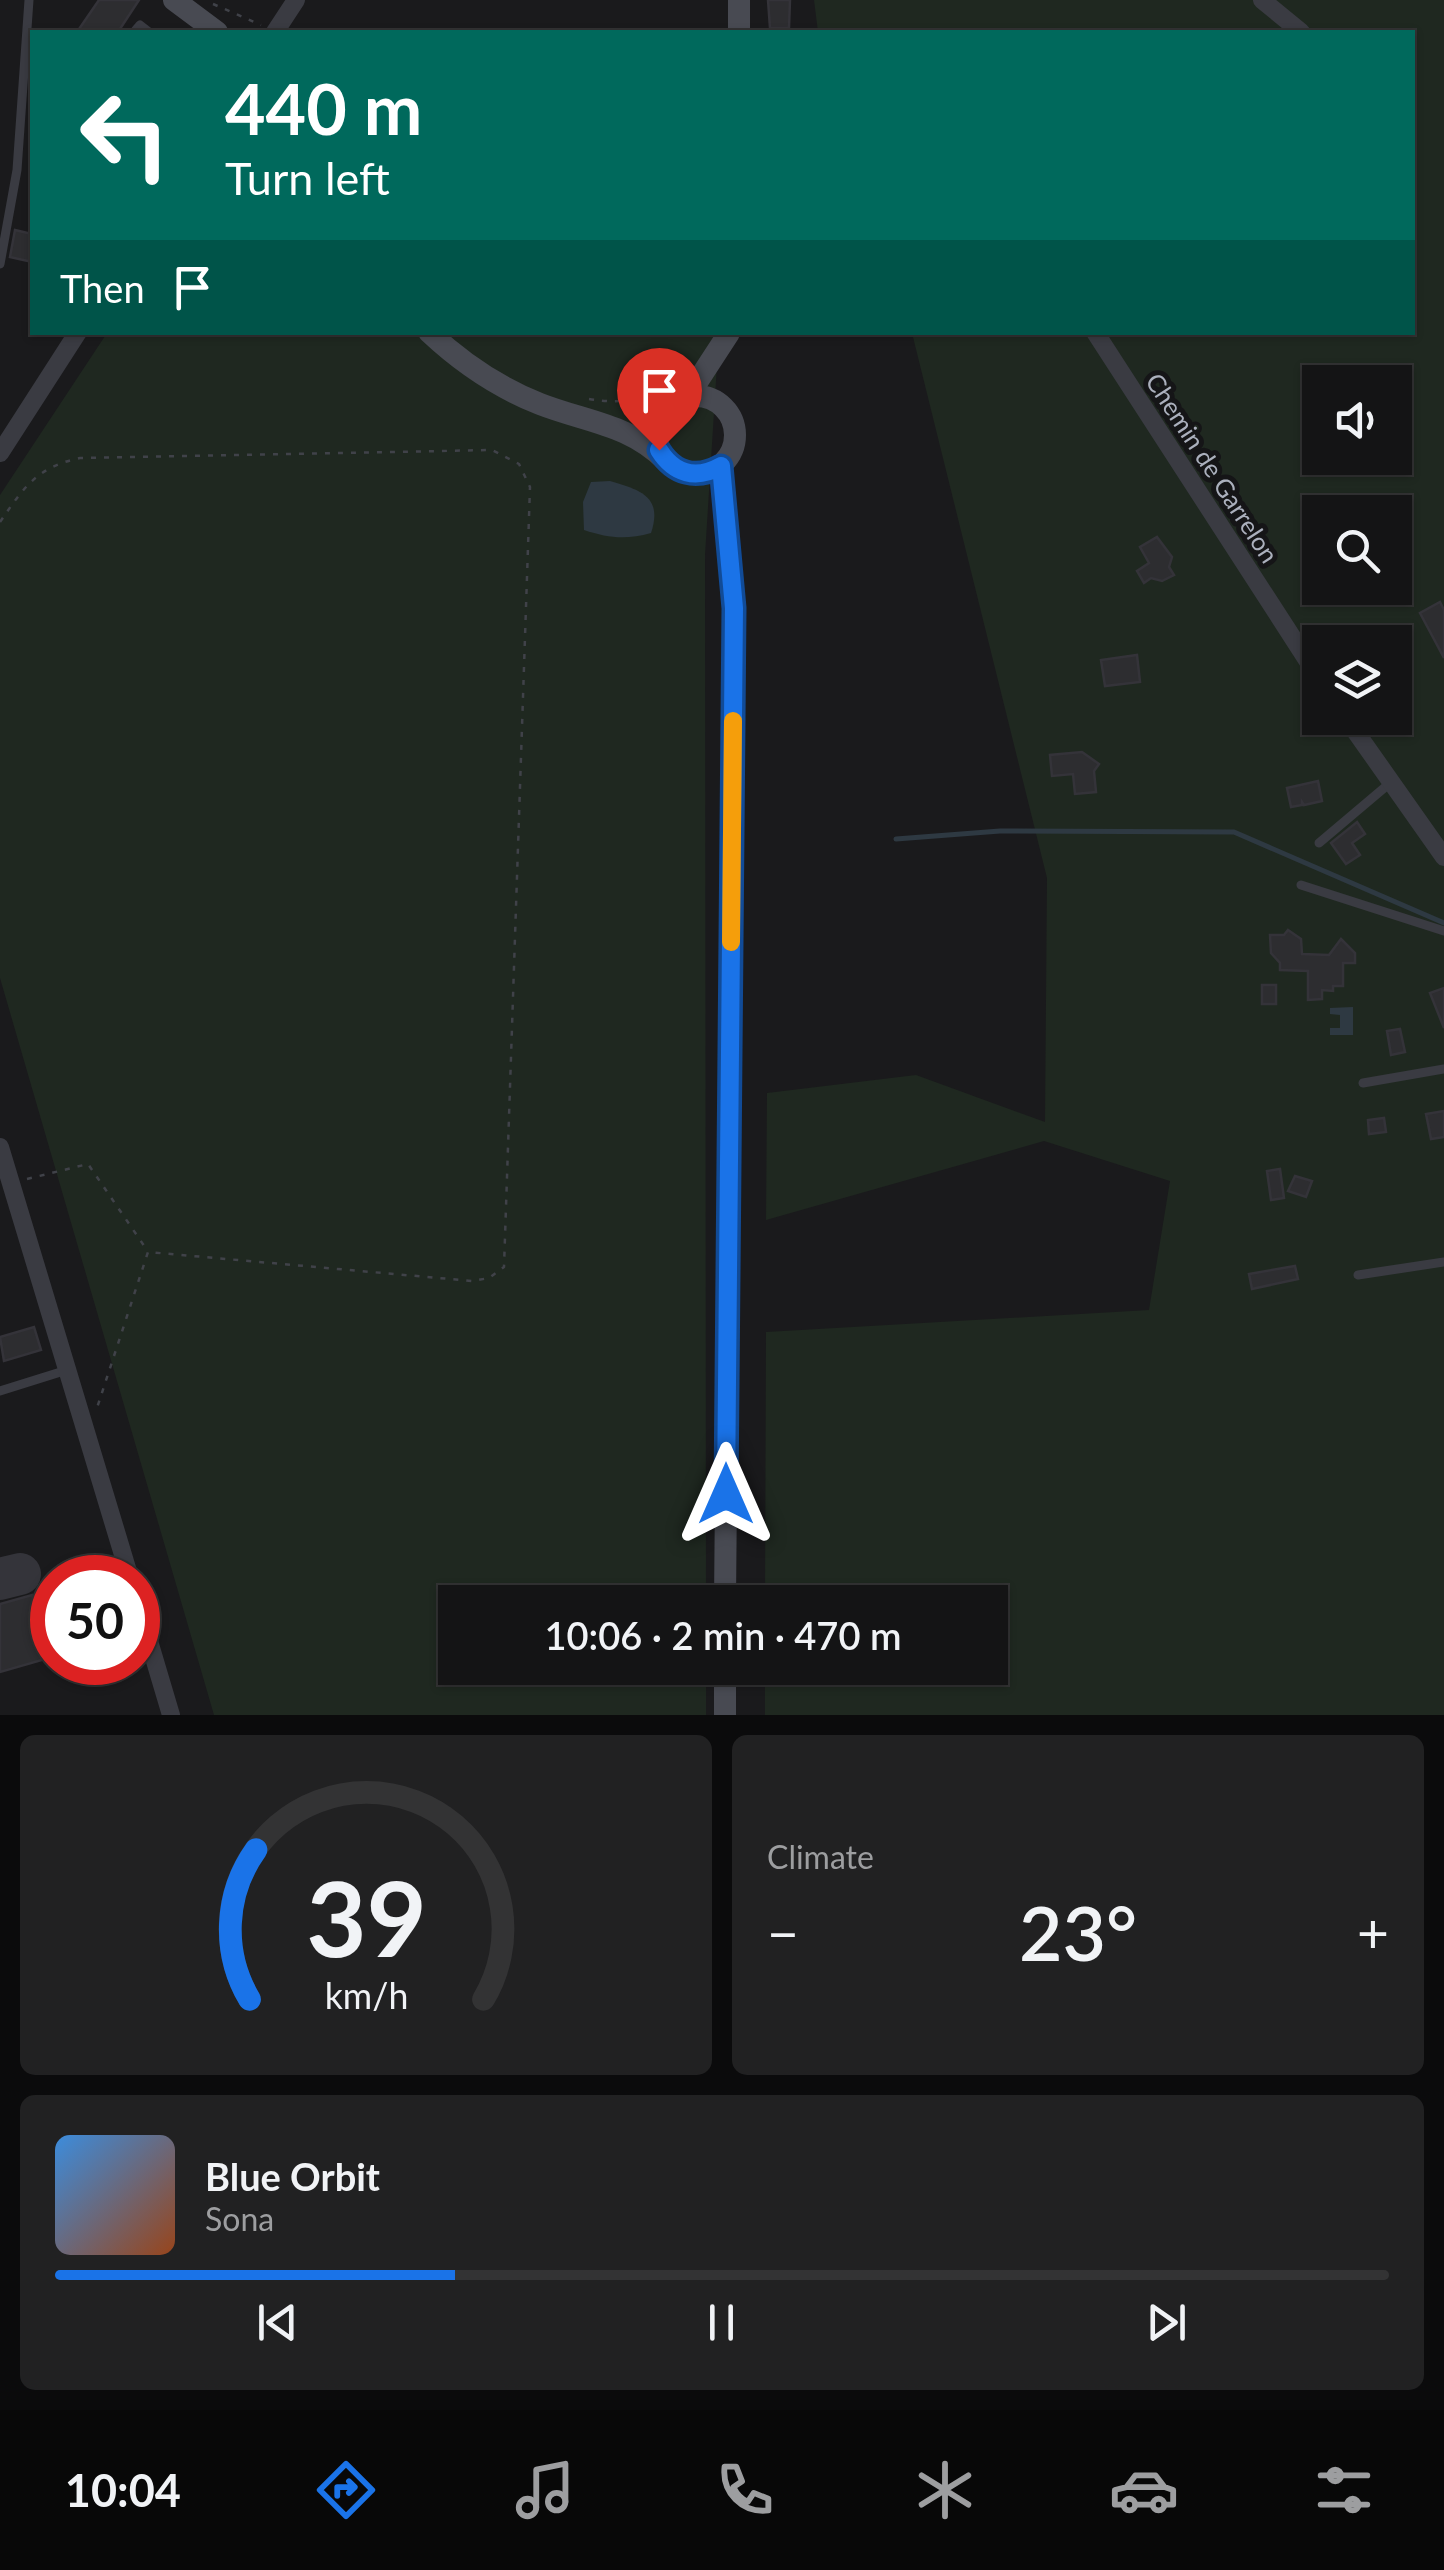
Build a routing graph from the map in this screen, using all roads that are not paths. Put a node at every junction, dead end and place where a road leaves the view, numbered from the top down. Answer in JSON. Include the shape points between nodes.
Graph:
{"nodes":[{"id":1,"x":29,"y":0,"type":"edge"},
{"id":2,"x":174,"y":0,"type":"edge"},
{"id":3,"x":296,"y":0,"type":"edge"},
{"id":4,"x":739,"y":0,"type":"edge"},
{"id":5,"x":1262,"y":0,"type":"edge"},
{"id":6,"x":214,"y":30,"type":"edge"},
{"id":7,"x":276,"y":30,"type":"edge"},
{"id":8,"x":739,"y":30,"type":"edge"},
{"id":9,"x":1298,"y":30,"type":"edge"},
{"id":10,"x":0,"y":264,"type":"edge"},
{"id":11,"x":76,"y":335,"type":"edge"},
{"id":12,"x":433,"y":335,"type":"edge"},
{"id":13,"x":728,"y":335,"type":"edge"},
{"id":14,"x":729,"y":335,"type":"edge"},
{"id":15,"x":1096,"y":335,"type":"edge"},
{"id":16,"x":688,"y":396,"type":"junction"},
{"id":17,"x":717,"y":401,"type":"junction"},
{"id":18,"x":662,"y":413,"type":"junction"},
{"id":19,"x":601,"y":422,"type":"junction"},
{"id":20,"x":0,"y":453,"type":"edge"},
{"id":21,"x":666,"y":461,"type":"junction"},
{"id":22,"x":721,"y":466,"type":"junction"},
{"id":23,"x":698,"y":474,"type":"junction"},
{"id":24,"x":730,"y":545,"type":"junction"},
{"id":25,"x":1302,"y":652,"type":"edge"},
{"id":26,"x":1358,"y":735,"type":"edge"},
{"id":27,"x":1390,"y":783,"type":"junction"},
{"id":28,"x":1319,"y":844,"type":"dead end"},
{"id":29,"x":1444,"y":857,"type":"edge"},
{"id":30,"x":1300,"y":885,"type":"dead end"},
{"id":31,"x":1444,"y":930,"type":"edge"},
{"id":32,"x":1444,"y":1069,"type":"edge"},
{"id":33,"x":1362,"y":1084,"type":"dead end"},
{"id":34,"x":0,"y":1147,"type":"edge"},
{"id":35,"x":1444,"y":1262,"type":"edge"},
{"id":36,"x":1358,"y":1274,"type":"dead end"},
{"id":37,"x":67,"y":1370,"type":"junction"},
{"id":38,"x":0,"y":1391,"type":"edge"},
{"id":39,"x":123,"y":1555,"type":"edge"},
{"id":40,"x":726,"y":1585,"type":"edge"},
{"id":41,"x":160,"y":1678,"type":"edge"},
{"id":42,"x":725,"y":1685,"type":"edge"},
{"id":43,"x":171,"y":1715,"type":"edge"},
{"id":44,"x":725,"y":1715,"type":"edge"}],
"edges":[{"from":1,"to":10,"type":"lane","via":[[17,170]]},
{"from":2,"to":6,"type":"main road"},
{"from":3,"to":7,"type":"street"},
{"from":4,"to":8,"type":"main road"},
{"from":5,"to":9,"type":"street"},
{"from":11,"to":20,"type":"street"},
{"from":12,"to":19,"type":"main road","via":[[507,390]]},
{"from":13,"to":16,"type":"main road"},
{"from":14,"to":17,"type":"main road"},
{"from":15,"to":25,"type":"street","name":"Chemin de Garrelon"},
{"from":16,"to":17,"type":"main road"},
{"from":16,"to":18,"type":"main road"},
{"from":17,"to":22,"type":"main road","via":[[735,432]]},
{"from":18,"to":19,"type":"main road"},
{"from":18,"to":21,"type":"main road","via":[[656,438]]},
{"from":19,"to":21,"type":"main road","via":[[647,441]]},
{"from":21,"to":23,"type":"main road"},
{"from":22,"to":23,"type":"main road"},
{"from":22,"to":24,"type":"main road"},
{"from":23,"to":24,"type":"main road"},
{"from":24,"to":40,"type":"main road"},
{"from":26,"to":27,"type":"street"},
{"from":27,"to":28,"type":"lane"},
{"from":27,"to":29,"type":"street"},
{"from":30,"to":31,"type":"lane"},
{"from":32,"to":33,"type":"lane"},
{"from":34,"to":37,"type":"street"},
{"from":35,"to":36,"type":"lane"},
{"from":37,"to":38,"type":"lane"},
{"from":37,"to":39,"type":"street"},
{"from":41,"to":43,"type":"street"},
{"from":42,"to":44,"type":"main road"}]}
